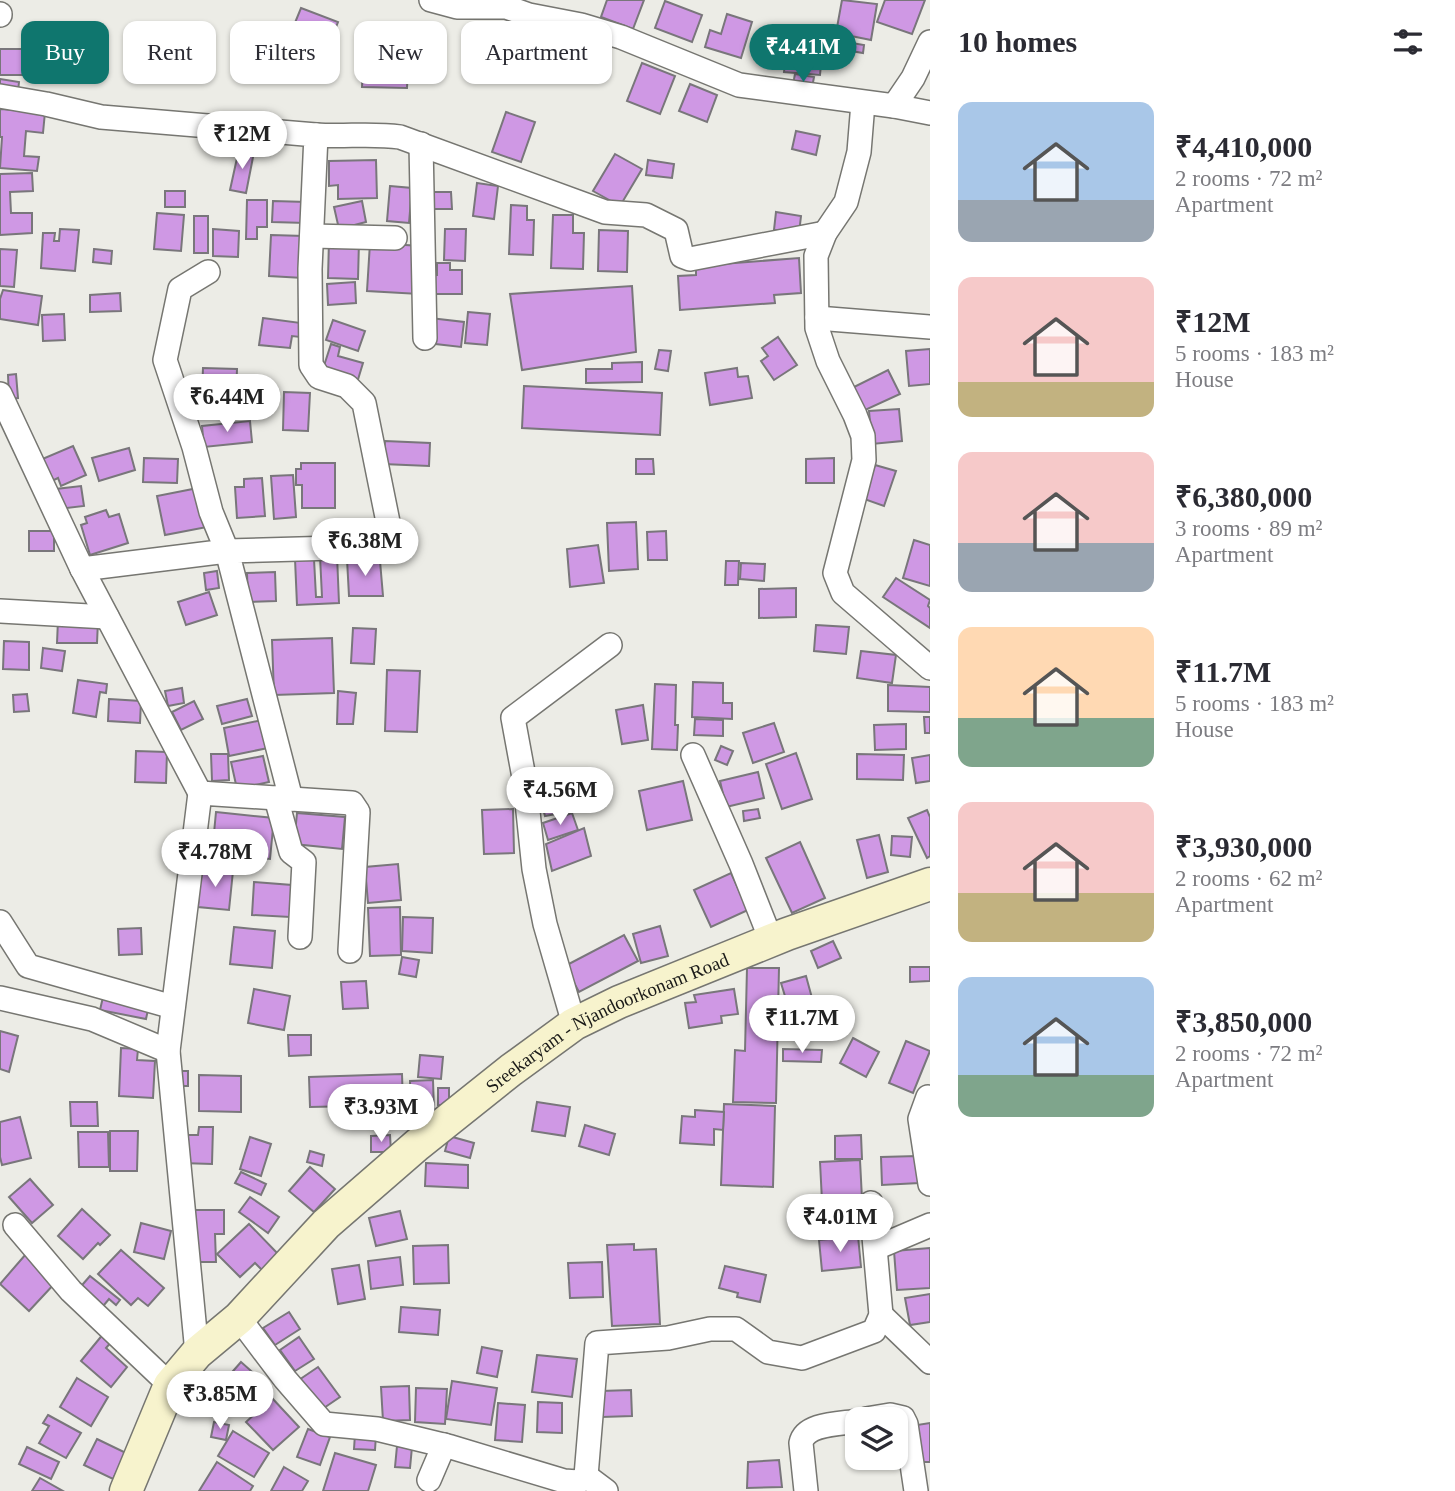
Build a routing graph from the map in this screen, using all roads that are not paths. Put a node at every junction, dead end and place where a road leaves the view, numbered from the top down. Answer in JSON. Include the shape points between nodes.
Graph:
{"nodes":[{"id":1,"x":430,"y":0,"type":"edge"},
{"id":2,"x":507,"y":4,"type":"edge"},
{"id":3,"x":930,"y":42,"type":"edge"},
{"id":4,"x":0,"y":96,"type":"edge"},
{"id":5,"x":863,"y":103,"type":"junction"},
{"id":6,"x":894,"y":106,"type":"junction"},
{"id":7,"x":930,"y":113,"type":"edge"},
{"id":8,"x":316,"y":135,"type":"junction"},
{"id":9,"x":421,"y":144,"type":"junction"},
{"id":10,"x":825,"y":233,"type":"junction"},
{"id":11,"x":312,"y":236,"type":"junction"},
{"id":12,"x":395,"y":239,"type":"dead end"},
{"id":13,"x":208,"y":272,"type":"dead end"},
{"id":14,"x":817,"y":318,"type":"junction"},
{"id":15,"x":930,"y":327,"type":"edge"},
{"id":16,"x":425,"y":338,"type":"dead end"},
{"id":17,"x":0,"y":394,"type":"edge"},
{"id":18,"x":227,"y":551,"type":"junction"},
{"id":19,"x":82,"y":569,"type":"junction"},
{"id":20,"x":0,"y":611,"type":"edge"},
{"id":21,"x":107,"y":617,"type":"junction"},
{"id":22,"x":610,"y":645,"type":"dead end"},
{"id":23,"x":930,"y":668,"type":"edge"},
{"id":24,"x":693,"y":755,"type":"dead end"},
{"id":25,"x":200,"y":793,"type":"junction"},
{"id":26,"x":283,"y":799,"type":"junction"},
{"id":27,"x":930,"y":884,"type":"edge"},
{"id":28,"x":0,"y":922,"type":"edge"},
{"id":29,"x":300,"y":937,"type":"dead end"},
{"id":30,"x":771,"y":940,"type":"junction"},
{"id":31,"x":351,"y":951,"type":"dead end"},
{"id":32,"x":0,"y":998,"type":"edge"},
{"id":33,"x":173,"y":1007,"type":"junction"},
{"id":34,"x":574,"y":1024,"type":"junction"},
{"id":35,"x":168,"y":1051,"type":"junction"},
{"id":36,"x":928,"y":1097,"type":"dead end"},
{"id":37,"x":930,"y":1184,"type":"edge"},
{"id":38,"x":870,"y":1203,"type":"dead end"},
{"id":39,"x":15,"y":1225,"type":"dead end"},
{"id":40,"x":930,"y":1225,"type":"edge"},
{"id":41,"x":876,"y":1248,"type":"junction"},
{"id":42,"x":881,"y":1315,"type":"junction"},
{"id":43,"x":239,"y":1318,"type":"junction"},
{"id":44,"x":197,"y":1353,"type":"junction"},
{"id":45,"x":930,"y":1362,"type":"edge"},
{"id":46,"x":170,"y":1385,"type":"junction"},
{"id":47,"x":845,"y":1423,"type":"edge"},
{"id":48,"x":908,"y":1442,"type":"edge"},
{"id":49,"x":444,"y":1445,"type":"junction"},
{"id":50,"x":586,"y":1476,"type":"junction"},
{"id":51,"x":429,"y":1480,"type":"dead end"},
{"id":52,"x":126,"y":1491,"type":"edge"},
{"id":53,"x":606,"y":1491,"type":"edge"},
{"id":54,"x":806,"y":1491,"type":"edge"},
{"id":55,"x":916,"y":1491,"type":"edge"}],
"edges":[{"from":1,"to":2,"type":"street","via":[[457,7]]},
{"from":2,"to":5,"type":"street","via":[[529,15],[621,37],[739,85]]},
{"from":3,"to":6,"type":"street"},
{"from":4,"to":8,"type":"street","via":[[101,117]]},
{"from":5,"to":6,"type":"street"},
{"from":5,"to":10,"type":"street","via":[[859,152],[846,202]]},
{"from":6,"to":7,"type":"street"},
{"from":8,"to":9,"type":"street","via":[[382,134]]},
{"from":8,"to":11,"type":"street"},
{"from":9,"to":10,"type":"street","via":[[605,212],[646,215],[676,230],[682,256],[690,259]]},
{"from":9,"to":16,"type":"street"},
{"from":10,"to":14,"type":"street","via":[[816,256]]},
{"from":11,"to":12,"type":"street"},
{"from":11,"to":18,"type":"street","via":[[311,365],[317,375],[346,386],[364,403],[388,522],[386,537],[371,547]]},
{"from":13,"to":18,"type":"street","via":[[180,289],[165,360]]},
{"from":14,"to":15,"type":"street"},
{"from":14,"to":23,"type":"street","via":[[828,361],[863,436],[864,460],[835,573],[843,593]]},
{"from":17,"to":19,"type":"street"},
{"from":18,"to":19,"type":"street"},
{"from":18,"to":26,"type":"street"},
{"from":19,"to":21,"type":"street"},
{"from":20,"to":21,"type":"street"},
{"from":21,"to":25,"type":"street"},
{"from":22,"to":34,"type":"street","via":[[513,718],[534,869]]},
{"from":24,"to":30,"type":"street"},
{"from":25,"to":26,"type":"street"},
{"from":25,"to":33,"type":"street"},
{"from":26,"to":29,"type":"street","via":[[291,852],[304,862]]},
{"from":26,"to":31,"type":"street","via":[[352,803],[358,812]]},
{"from":27,"to":30,"type":"main road","name":"Sreekaryam - Njandoorkonam Road"},
{"from":28,"to":33,"type":"street","via":[[29,966]]},
{"from":30,"to":34,"type":"main road","name":"Sreekaryam - Njandoorkonam Road"},
{"from":32,"to":35,"type":"street","via":[[92,1019]]},
{"from":33,"to":35,"type":"street"},
{"from":34,"to":43,"type":"main road","name":"Sreekaryam - Njandoorkonam Road","via":[[501,1078],[326,1224]]},
{"from":35,"to":44,"type":"street"},
{"from":36,"to":37,"type":"street","via":[[920,1119]]},
{"from":38,"to":41,"type":"street"},
{"from":39,"to":46,"type":"street","via":[[71,1291]]},
{"from":40,"to":41,"type":"street"},
{"from":41,"to":42,"type":"street"},
{"from":42,"to":45,"type":"street"},
{"from":42,"to":50,"type":"street","via":[[873,1331],[802,1358],[768,1352],[736,1329],[597,1343]]},
{"from":43,"to":44,"type":"main road","name":"Sreekaryam - Njandoorkonam Road"},
{"from":43,"to":49,"type":"street","via":[[324,1424],[377,1429]]},
{"from":44,"to":46,"type":"main road","name":"Sreekaryam - Njandoorkonam Road"},
{"from":46,"to":52,"type":"main road","name":"Sreekaryam - Njandoorkonam Road"},
{"from":47,"to":54,"type":"street","via":[[810,1430],[802,1437]]},
{"from":48,"to":55,"type":"street"},
{"from":49,"to":50,"type":"street","via":[[564,1481],[578,1482]]},
{"from":49,"to":51,"type":"street"},
{"from":50,"to":53,"type":"street"}]}
